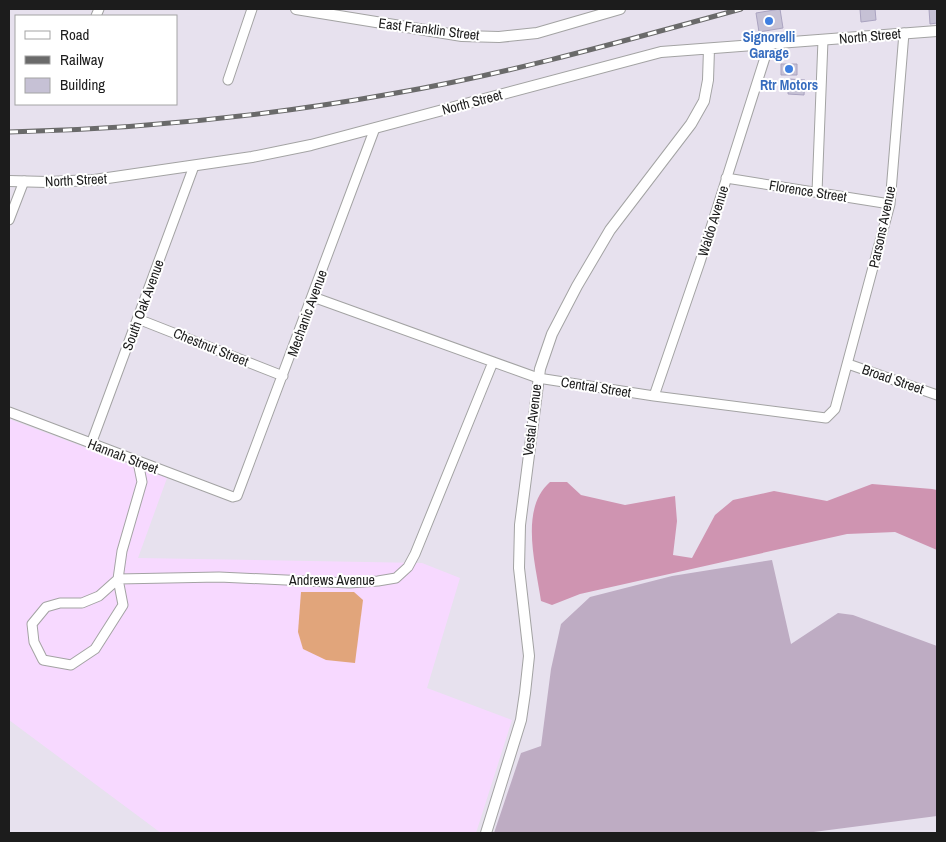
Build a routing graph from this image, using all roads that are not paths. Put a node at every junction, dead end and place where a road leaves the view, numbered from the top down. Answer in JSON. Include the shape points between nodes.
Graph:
{"nodes":[{"id":1,"x":252,"y":9,"type":"edge"},
{"id":2,"x":296,"y":9,"type":"edge"},
{"id":3,"x":620,"y":9,"type":"edge"},
{"id":4,"x":937,"y":31,"type":"edge"},
{"id":5,"x":904,"y":33,"type":"junction"},
{"id":6,"x":823,"y":40,"type":"junction"},
{"id":7,"x":769,"y":45,"type":"junction"},
{"id":8,"x":709,"y":49,"type":"junction"},
{"id":9,"x":228,"y":80,"type":"dead end"},
{"id":10,"x":375,"y":128,"type":"junction"},
{"id":11,"x":194,"y":166,"type":"junction"},
{"id":12,"x":726,"y":178,"type":"junction"},
{"id":13,"x":9,"y":181,"type":"edge"},
{"id":14,"x":24,"y":181,"type":"junction"},
{"id":15,"x":817,"y":192,"type":"junction"},
{"id":16,"x":890,"y":204,"type":"junction"},
{"id":17,"x":9,"y":220,"type":"edge"},
{"id":18,"x":313,"y":297,"type":"junction"},
{"id":19,"x":138,"y":319,"type":"junction"},
{"id":20,"x":493,"y":362,"type":"junction"},
{"id":21,"x":848,"y":364,"type":"junction"},
{"id":22,"x":283,"y":376,"type":"junction"},
{"id":23,"x":538,"y":378,"type":"junction"},
{"id":24,"x":937,"y":395,"type":"edge"},
{"id":25,"x":654,"y":396,"type":"junction"},
{"id":26,"x":9,"y":412,"type":"edge"},
{"id":27,"x":832,"y":414,"type":"joint"},
{"id":28,"x":91,"y":444,"type":"junction"},
{"id":29,"x":138,"y":462,"type":"junction"},
{"id":30,"x":237,"y":496,"type":"joint"},
{"id":31,"x":118,"y":580,"type":"junction"},
{"id":32,"x":486,"y":833,"type":"edge"}],
"edges":[{"from":1,"to":9,"type":"street"},
{"from":2,"to":3,"type":"street","name":"East Franklin Street","via":[[462,36],[498,37],[537,32]]},
{"from":4,"to":5,"type":"street","name":"North Street"},
{"from":5,"to":6,"type":"street","name":"North Street"},
{"from":5,"to":16,"type":"street","name":"Parsons Avenue"},
{"from":6,"to":7,"type":"street","name":"North Street"},
{"from":6,"to":15,"type":"street"},
{"from":7,"to":8,"type":"street","name":"North Street"},
{"from":7,"to":12,"type":"street","name":"Waldo Avenue"},
{"from":8,"to":10,"type":"street","name":"North Street","via":[[646,56]]},
{"from":8,"to":23,"type":"street","name":"Vestal Avenue","via":[[704,101],[691,124],[610,230],[552,334]]},
{"from":10,"to":11,"type":"street","name":"North Street","via":[[311,145]]},
{"from":10,"to":18,"type":"street","name":"Mechanic Avenue"},
{"from":11,"to":14,"type":"street","name":"North Street","via":[[94,180]]},
{"from":11,"to":19,"type":"street","name":"South Oak Avenue"},
{"from":12,"to":15,"type":"street","name":"Florence Street"},
{"from":12,"to":25,"type":"street","name":"Waldo Avenue"},
{"from":13,"to":14,"type":"street","name":"North Street"},
{"from":14,"to":17,"type":"street"},
{"from":15,"to":16,"type":"street","name":"Florence Street"},
{"from":16,"to":21,"type":"street","name":"Parsons Avenue"},
{"from":18,"to":20,"type":"street","name":"Central Street"},
{"from":18,"to":22,"type":"street","name":"Mechanic Avenue"},
{"from":19,"to":22,"type":"street","name":"Chestnut Street"},
{"from":19,"to":28,"type":"street","name":"South Oak Avenue"},
{"from":20,"to":23,"type":"street","name":"Central Street"},
{"from":20,"to":31,"type":"street","name":"Andrews Avenue","via":[[415,554],[404,572],[396,578],[349,583],[219,577]]},
{"from":21,"to":24,"type":"street","name":"Broad Street"},
{"from":21,"to":27,"type":"street","name":"Parsons Avenue"},
{"from":22,"to":30,"type":"street","name":"Mechanic Avenue"},
{"from":23,"to":25,"type":"street","name":"Central Street"},
{"from":23,"to":32,"type":"street","name":"Vestal Avenue","via":[[521,516],[519,560],[529,656],[526,693],[521,720]]},
{"from":25,"to":27,"type":"street","name":"Central Street","via":[[826,418]]},
{"from":26,"to":28,"type":"street","name":"Hannah Street"},
{"from":28,"to":29,"type":"street","name":"Hannah Street"},
{"from":29,"to":30,"type":"street","name":"Hannah Street"},
{"from":29,"to":31,"type":"street","via":[[142,482],[122,551]]},
{"from":31,"to":31,"type":"street","via":[[99,596],[82,604],[60,603],[46,607],[32,624],[34,642],[43,660],[71,665],[95,649],[123,605]]}]}
